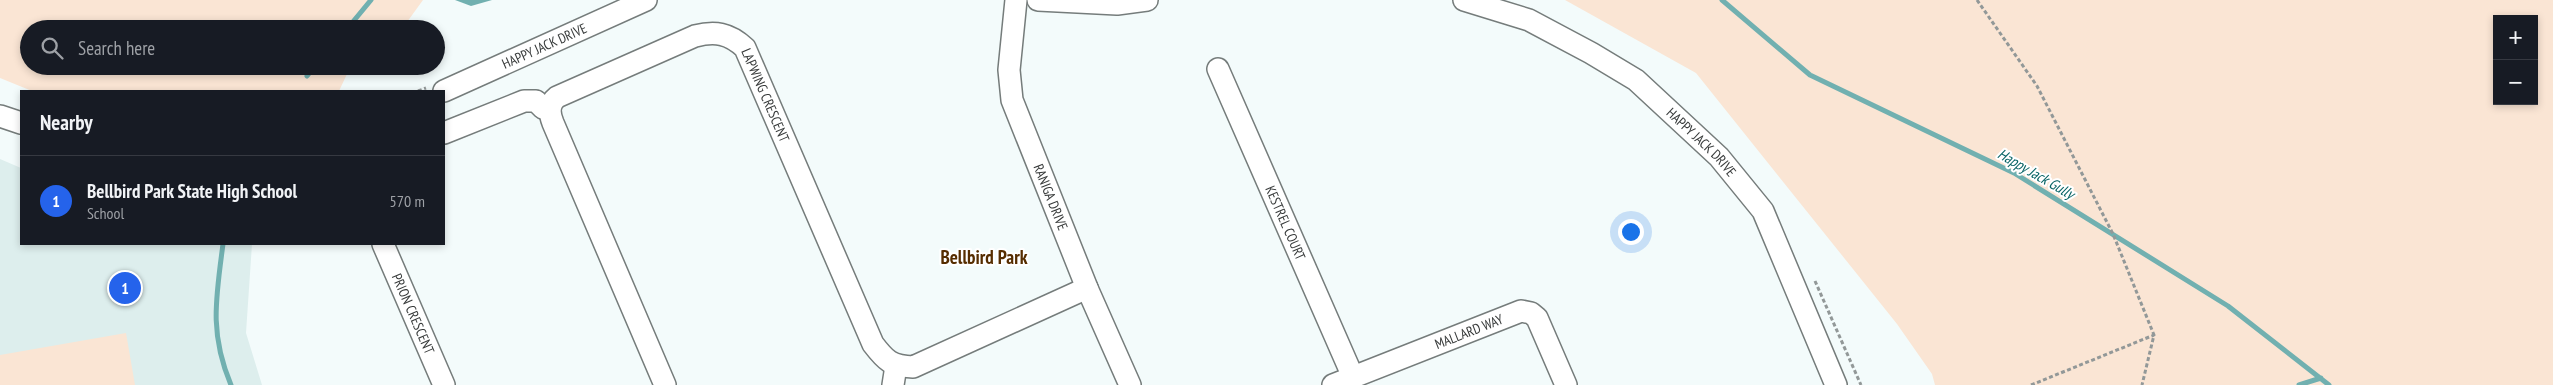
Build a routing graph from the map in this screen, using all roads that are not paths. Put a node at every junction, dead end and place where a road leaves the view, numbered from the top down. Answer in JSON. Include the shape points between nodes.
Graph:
{"nodes":[{"id":1,"x":646,"y":0,"type":"edge"},
{"id":2,"x":1016,"y":0,"type":"edge"},
{"id":3,"x":1038,"y":0,"type":"edge"},
{"id":4,"x":1147,"y":0,"type":"edge"},
{"id":5,"x":1464,"y":0,"type":"edge"},
{"id":6,"x":1218,"y":69,"type":"dead end"},
{"id":7,"x":445,"y":91,"type":"edge"},
{"id":8,"x":550,"y":109,"type":"junction"},
{"id":9,"x":0,"y":116,"type":"edge"},
{"id":10,"x":20,"y":123,"type":"edge"},
{"id":11,"x":445,"y":133,"type":"edge"},
{"id":12,"x":383,"y":245,"type":"edge"},
{"id":13,"x":1087,"y":288,"type":"junction"},
{"id":14,"x":895,"y":375,"type":"edge"},
{"id":15,"x":1352,"y":377,"type":"junction"},
{"id":16,"x":444,"y":385,"type":"edge"},
{"id":17,"x":666,"y":385,"type":"edge"},
{"id":18,"x":1130,"y":385,"type":"edge"},
{"id":19,"x":1332,"y":385,"type":"edge"},
{"id":20,"x":1566,"y":385,"type":"edge"},
{"id":21,"x":1836,"y":385,"type":"edge"}],
"edges":[{"from":1,"to":7,"type":"street","name":"HAPPY JACK DRIVE"},
{"from":2,"to":13,"type":"street","name":"RANIGA DRIVE","via":[[1008,70],[1012,100]]},
{"from":3,"to":4,"type":"street","via":[[1117,4]]},
{"from":5,"to":21,"type":"street","name":"HAPPY JACK DRIVE","via":[[1529,20],[1636,80],[1719,157],[1763,211]]},
{"from":6,"to":15,"type":"street","name":"KESTREL COURT"},
{"from":8,"to":11,"type":"street","via":[[543,108],[536,101],[524,101]]},
{"from":8,"to":14,"type":"street","name":"LAPWING CRESCENT","via":[[551,102],[557,97],[695,36],[711,32],[735,38],[751,61],[873,344]]},
{"from":8,"to":17,"type":"street","via":[[553,123]]},
{"from":9,"to":10,"type":"street"},
{"from":12,"to":16,"type":"street","name":"PRION CRESCENT"},
{"from":13,"to":14,"type":"street","name":"LAPWING CRESCENT"},
{"from":13,"to":18,"type":"street","name":"RANIGA DRIVE"},
{"from":15,"to":19,"type":"street","name":"MALLARD WAY"},
{"from":15,"to":20,"type":"street","name":"MALLARD WAY","via":[[1521,311],[1537,318]]}]}
